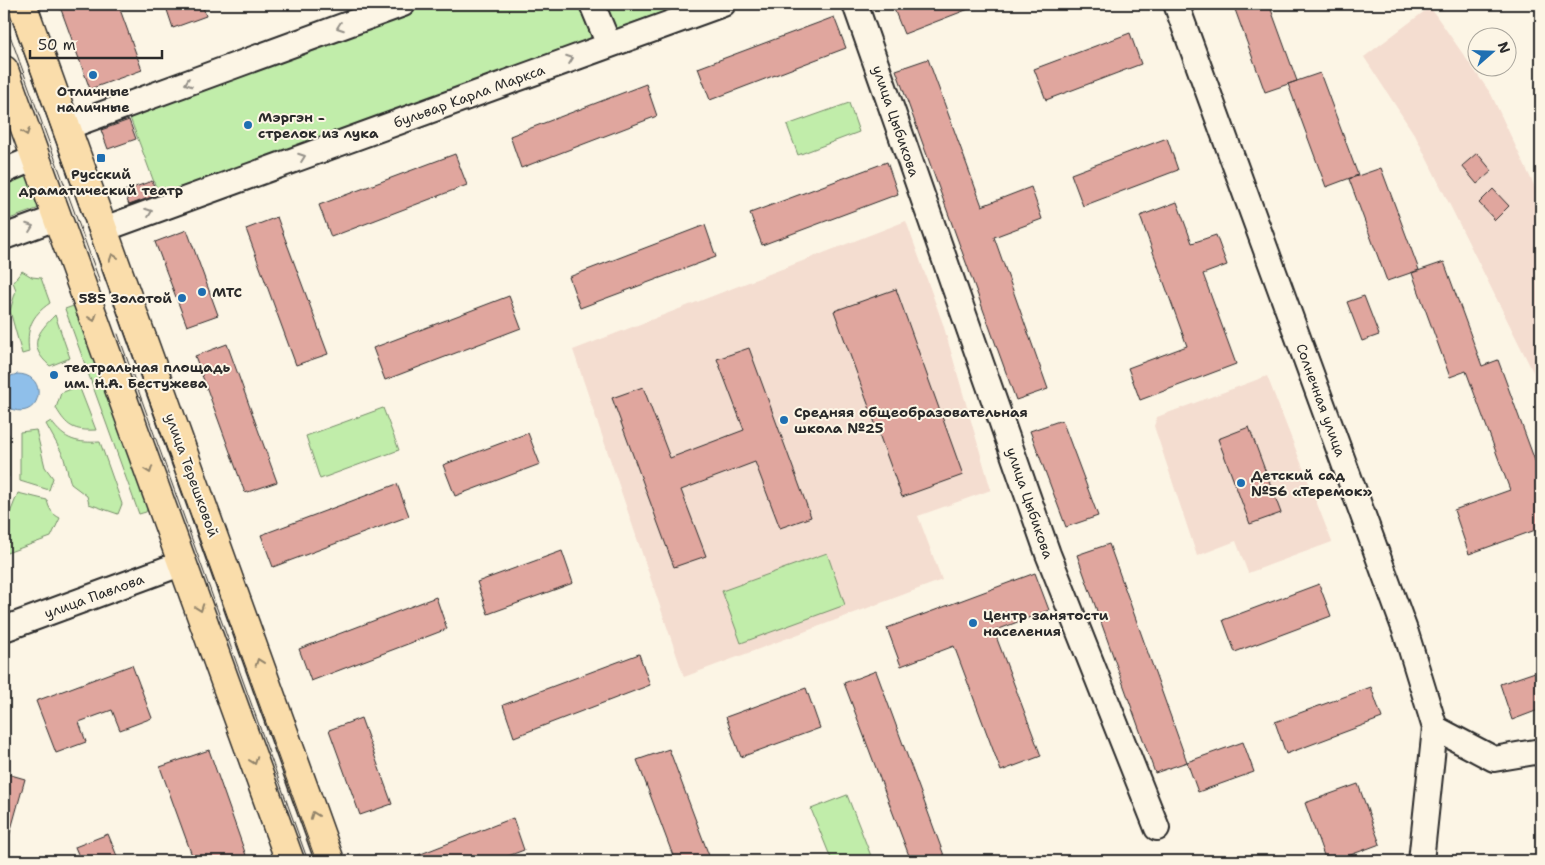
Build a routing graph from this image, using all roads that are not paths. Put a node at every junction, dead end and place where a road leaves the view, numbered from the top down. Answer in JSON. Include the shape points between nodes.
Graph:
{"nodes":[{"id":1,"x":22,"y":4,"type":"edge"},
{"id":2,"x":403,"y":4,"type":"edge"},
{"id":3,"x":592,"y":4,"type":"edge"},
{"id":4,"x":723,"y":4,"type":"edge"},
{"id":5,"x":855,"y":4,"type":"edge"},
{"id":6,"x":1176,"y":4,"type":"edge"},
{"id":7,"x":609,"y":45,"type":"junction"},
{"id":8,"x":4,"y":70,"type":"edge"},
{"id":9,"x":66,"y":127,"type":"junction"},
{"id":10,"x":35,"y":158,"type":"junction"},
{"id":11,"x":4,"y":171,"type":"edge"},
{"id":12,"x":56,"y":218,"type":"junction"},
{"id":13,"x":104,"y":229,"type":"junction"},
{"id":14,"x":4,"y":237,"type":"edge"},
{"id":15,"x":219,"y":550,"type":"junction"},
{"id":16,"x":183,"y":562,"type":"junction"},
{"id":17,"x":4,"y":629,"type":"edge"},
{"id":18,"x":1435,"y":728,"type":"junction"},
{"id":19,"x":1541,"y":751,"type":"edge"},
{"id":20,"x":1156,"y":828,"type":"dead end"},
{"id":21,"x":290,"y":861,"type":"edge"},
{"id":22,"x":330,"y":861,"type":"edge"},
{"id":23,"x":1421,"y":861,"type":"edge"}],
"edges":[{"from":1,"to":9,"type":"main road","name":"улица Терешковой"},
{"from":2,"to":9,"type":"street","one_way":true},
{"from":3,"to":7,"type":"street"},
{"from":4,"to":7,"type":"street","name":"бульвар Карла Маркса"},
{"from":5,"to":20,"type":"street","name":"улица Цыбикова","via":[[1048,554]]},
{"from":6,"to":18,"type":"street","name":"Солнечная улица","via":[[1406,633]]},
{"from":13,"to":7,"type":"street","name":"бульвар Карла Маркса","one_way":true},
{"from":8,"to":10,"type":"main road","one_way":true},
{"from":9,"to":13,"type":"main road","name":"улица Терешковой"},
{"from":10,"to":11,"type":"street"},
{"from":10,"to":12,"type":"main road"},
{"from":14,"to":12,"type":"street","one_way":true},
{"from":12,"to":16,"type":"main road","one_way":true},
{"from":15,"to":13,"type":"main road","name":"улица Терешковой","one_way":true},
{"from":15,"to":16,"type":"main road"},
{"from":22,"to":15,"type":"main road","name":"улица Терешковой","one_way":true},
{"from":16,"to":17,"type":"street","name":"улица Павлова"},
{"from":16,"to":21,"type":"main road","one_way":true},
{"from":18,"to":19,"type":"street","via":[[1494,759]]},
{"from":18,"to":23,"type":"street","name":"Солнечная улица"}]}
